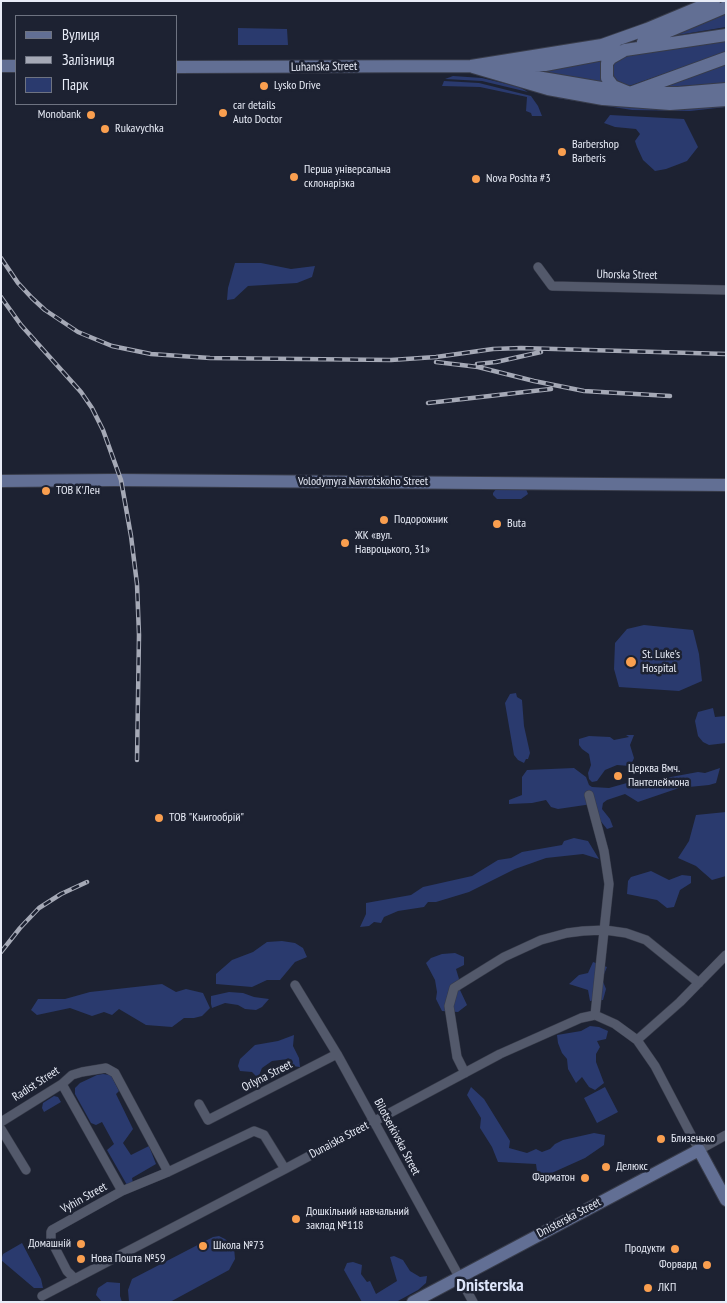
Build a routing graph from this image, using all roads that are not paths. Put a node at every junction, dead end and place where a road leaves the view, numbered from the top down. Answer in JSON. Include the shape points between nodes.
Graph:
{"nodes":[{"id":1,"x":714,"y":1,"type":"edge"},
{"id":2,"x":726,"y":7,"type":"edge"},
{"id":3,"x":726,"y":35,"type":"edge"},
{"id":4,"x":625,"y":50,"type":"junction"},
{"id":5,"x":726,"y":58,"type":"edge"},
{"id":6,"x":1,"y":66,"type":"edge"},
{"id":7,"x":15,"y":66,"type":"edge"},
{"id":8,"x":471,"y":66,"type":"junction"},
{"id":9,"x":178,"y":67,"type":"edge"},
{"id":10,"x":726,"y":89,"type":"edge"},
{"id":11,"x":630,"y":93,"type":"junction"},
{"id":12,"x":726,"y":100,"type":"edge"},
{"id":13,"x":538,"y":267,"type":"dead end"},
{"id":14,"x":726,"y":290,"type":"edge"},
{"id":15,"x":1,"y":481,"type":"edge"},
{"id":16,"x":726,"y":485,"type":"edge"},
{"id":17,"x":589,"y":795,"type":"dead end"},
{"id":18,"x":605,"y":930,"type":"junction"},
{"id":19,"x":726,"y":954,"type":"edge"},
{"id":20,"x":699,"y":983,"type":"junction"},
{"id":21,"x":295,"y":985,"type":"dead end"},
{"id":22,"x":595,"y":1015,"type":"junction"},
{"id":23,"x":637,"y":1040,"type":"junction"},
{"id":24,"x":337,"y":1054,"type":"junction"},
{"id":25,"x":465,"y":1073,"type":"junction"},
{"id":26,"x":62,"y":1084,"type":"junction"},
{"id":27,"x":199,"y":1104,"type":"dead end"},
{"id":28,"x":1,"y":1122,"type":"edge"},
{"id":29,"x":374,"y":1122,"type":"junction"},
{"id":30,"x":1,"y":1129,"type":"edge"},
{"id":31,"x":726,"y":1135,"type":"edge"},
{"id":32,"x":699,"y":1150,"type":"junction"},
{"id":33,"x":285,"y":1169,"type":"junction"},
{"id":34,"x":26,"y":1170,"type":"dead end"},
{"id":35,"x":168,"y":1172,"type":"junction"},
{"id":36,"x":122,"y":1191,"type":"junction"},
{"id":37,"x":726,"y":1200,"type":"edge"},
{"id":38,"x":459,"y":1277,"type":"junction"},
{"id":39,"x":75,"y":1279,"type":"junction"},
{"id":40,"x":42,"y":1296,"type":"dead end"},
{"id":41,"x":413,"y":1302,"type":"edge"},
{"id":42,"x":473,"y":1302,"type":"edge"}],
"edges":[{"from":1,"to":8,"type":"main road","name":"Luhanska Street","via":[[602,45]]},
{"from":2,"to":4,"type":"main road"},
{"from":3,"to":4,"type":"main road"},
{"from":4,"to":8,"type":"main road","via":[[545,65]]},
{"from":4,"to":11,"type":"main road","via":[[607,63],[606,78],[613,86]]},
{"from":5,"to":11,"type":"main road"},
{"from":6,"to":7,"type":"main road"},
{"from":8,"to":9,"type":"main road","name":"Luhanska Street"},
{"from":8,"to":11,"type":"main road"},
{"from":8,"to":12,"type":"main road","name":"Luhanska Street","via":[[548,89],[603,99],[670,104]]},
{"from":10,"to":11,"type":"main road"},
{"from":13,"to":14,"type":"street","name":"Uhorska Street","via":[[552,286]]},
{"from":15,"to":16,"type":"main road","name":"Volodymyra Navrotskoho Street"},
{"from":17,"to":18,"type":"street","via":[[609,884]]},
{"from":18,"to":20,"type":"street","via":[[646,940]]},
{"from":18,"to":22,"type":"street"},
{"from":18,"to":25,"type":"street","via":[[567,933],[530,944],[454,988],[449,1006],[456,1057]]},
{"from":19,"to":20,"type":"street"},
{"from":20,"to":23,"type":"street"},
{"from":21,"to":24,"type":"street","name":"Bilotserkivska Street"},
{"from":22,"to":23,"type":"street","via":[[616,1024]]},
{"from":22,"to":25,"type":"street","name":"Dunaiska Street","via":[[546,1033]]},
{"from":23,"to":32,"type":"street","via":[[663,1080]]},
{"from":24,"to":27,"type":"street","name":"Orlyna Street","via":[[208,1120]]},
{"from":24,"to":29,"type":"street","name":"Bilotserkivska Street"},
{"from":25,"to":29,"type":"street","name":"Dunaiska Street"},
{"from":26,"to":28,"type":"street","name":"Radist Street"},
{"from":26,"to":35,"type":"street","name":"Radist Street","via":[[72,1075],[101,1068],[111,1069]]},
{"from":26,"to":36,"type":"street","name":"Vyhin Street"},
{"from":29,"to":33,"type":"street","name":"Dunaiska Street"},
{"from":29,"to":38,"type":"street","name":"Bilotserkivska Street"},
{"from":30,"to":34,"type":"street"},
{"from":31,"to":32,"type":"street","name":"Dnisterska Street"},
{"from":32,"to":37,"type":"main road"},
{"from":32,"to":38,"type":"main road","name":"Dnisterska Street"},
{"from":33,"to":35,"type":"street","via":[[264,1136],[254,1131]]},
{"from":33,"to":39,"type":"street","name":"Dunaiska Street"},
{"from":35,"to":36,"type":"street"},
{"from":36,"to":39,"type":"street","name":"Vyhin Street","via":[[52,1230],[51,1240],[67,1271]]},
{"from":38,"to":41,"type":"main road","name":"Dnisterska Street"},
{"from":38,"to":42,"type":"street","name":"Bilotserkivska Street"},
{"from":39,"to":40,"type":"street","name":"Dunaiska Street"}]}
